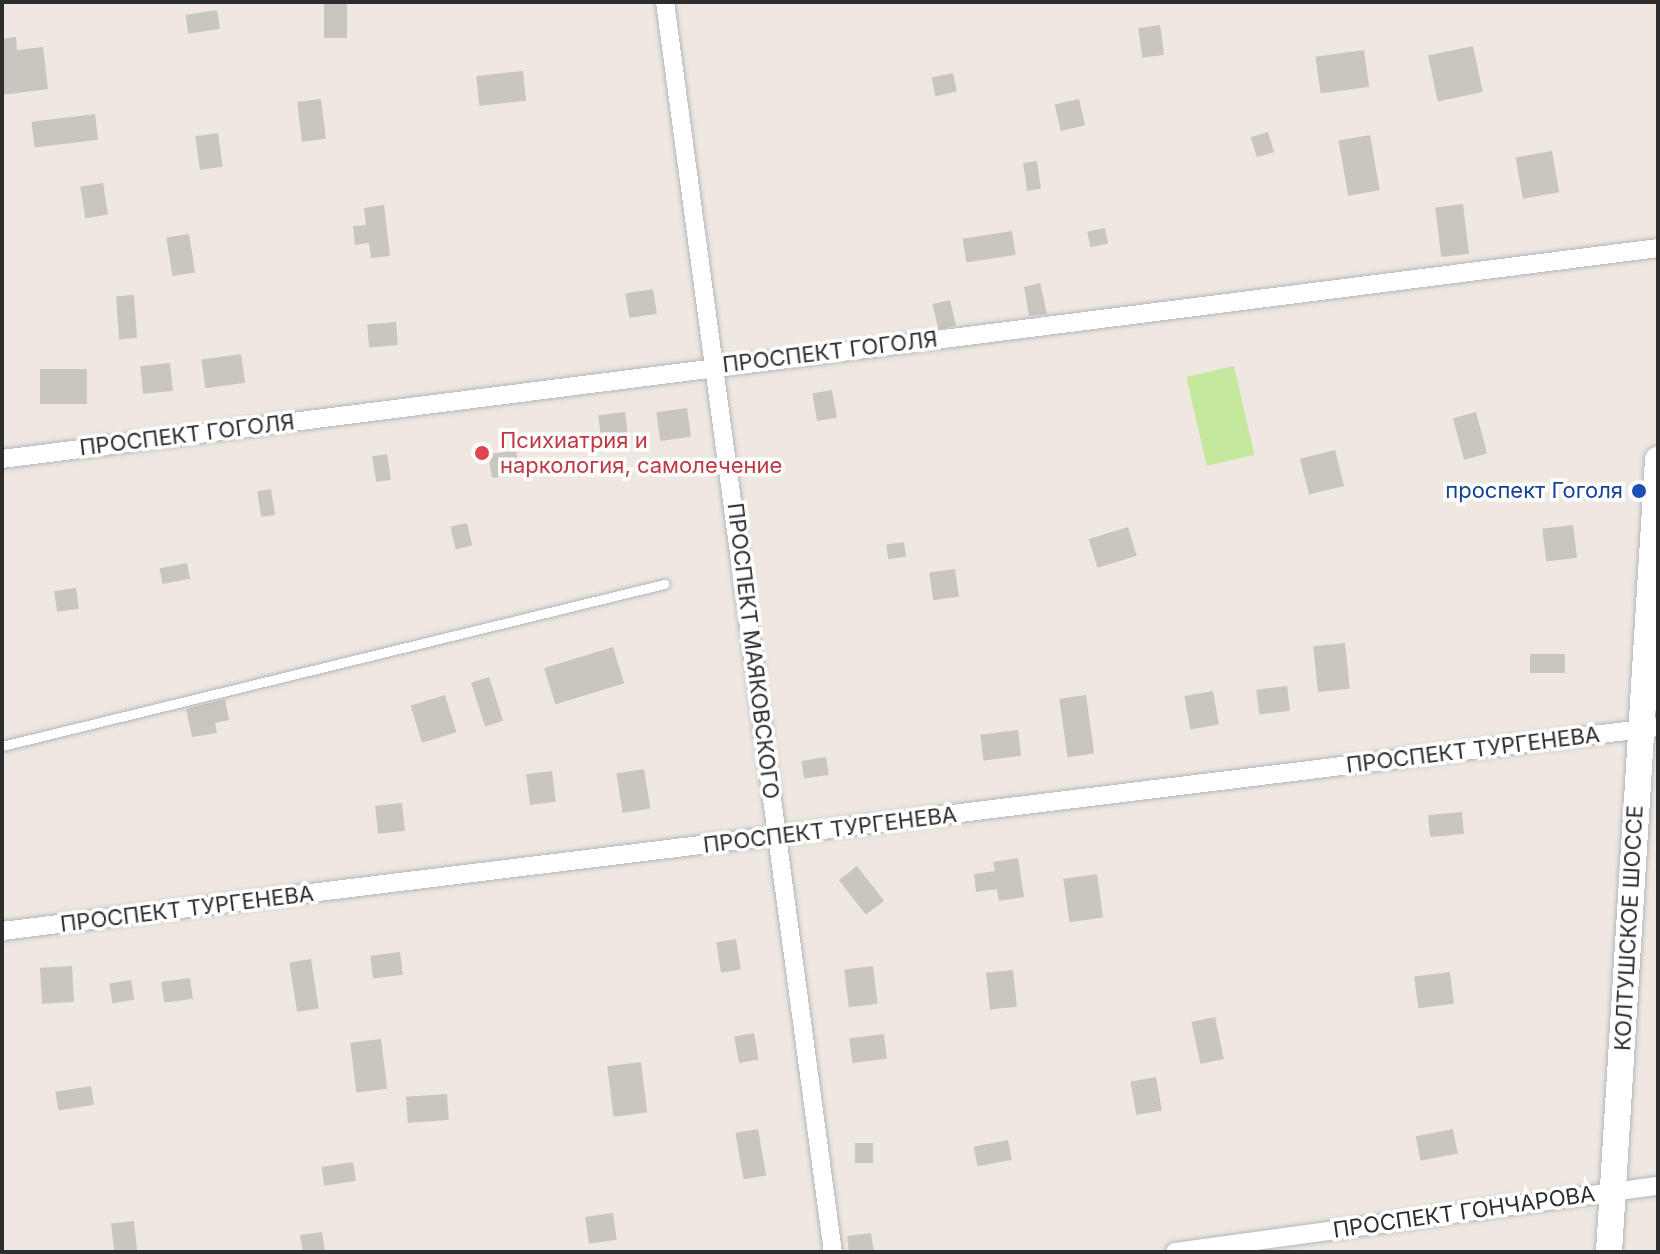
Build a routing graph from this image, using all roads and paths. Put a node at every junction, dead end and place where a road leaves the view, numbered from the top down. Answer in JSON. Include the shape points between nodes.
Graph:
{"nodes":[{"id":1,"x":665,"y":2,"type":"edge"},
{"id":2,"x":1658,"y":248,"type":"edge"},
{"id":3,"x":716,"y":366,"type":"junction"},
{"id":4,"x":2,"y":459,"type":"edge"},
{"id":5,"x":1658,"y":460,"type":"edge"},
{"id":6,"x":664,"y":584,"type":"dead end"},
{"id":7,"x":1650,"y":728,"type":"edge"},
{"id":8,"x":2,"y":746,"type":"edge"},
{"id":9,"x":777,"y":837,"type":"junction"},
{"id":10,"x":2,"y":931,"type":"edge"},
{"id":11,"x":1658,"y":1186,"type":"edge"},
{"id":12,"x":1613,"y":1191,"type":"junction"},
{"id":13,"x":833,"y":1252,"type":"edge"},
{"id":14,"x":1175,"y":1252,"type":"edge"},
{"id":15,"x":1609,"y":1252,"type":"edge"}],
"edges":[{"from":1,"to":3,"type":"street","name":"ПРОСПЕКТ МАЯКОВСКОГО"},
{"from":2,"to":3,"type":"street","name":"ПРОСПЕКТ ГОГОЛЯ"},
{"from":3,"to":4,"type":"street","name":"ПРОСПЕКТ ГОГОЛЯ"},
{"from":3,"to":9,"type":"street","name":"ПРОСПЕКТ МАЯКОВСКОГО"},
{"from":5,"to":7,"type":"main road","name":"КОЛТУШСКОЕ ШОССЕ"},
{"from":6,"to":8,"type":"lane"},
{"from":7,"to":9,"type":"street","name":"ПРОСПЕКТ ТУРГЕНЕВА"},
{"from":7,"to":12,"type":"main road","name":"КОЛТУШСКОЕ ШОССЕ"},
{"from":9,"to":10,"type":"street","name":"ПРОСПЕКТ ТУРГЕНЕВА"},
{"from":9,"to":13,"type":"street","name":"ПРОСПЕКТ МАЯКОВСКОГО"},
{"from":11,"to":12,"type":"street","name":"ПРОСПЕКТ ГОНЧАРОВА"},
{"from":12,"to":14,"type":"street","name":"ПРОСПЕКТ ГОНЧАРОВА"},
{"from":12,"to":15,"type":"main road","name":"КОЛТУШСКОЕ ШОССЕ"}]}
